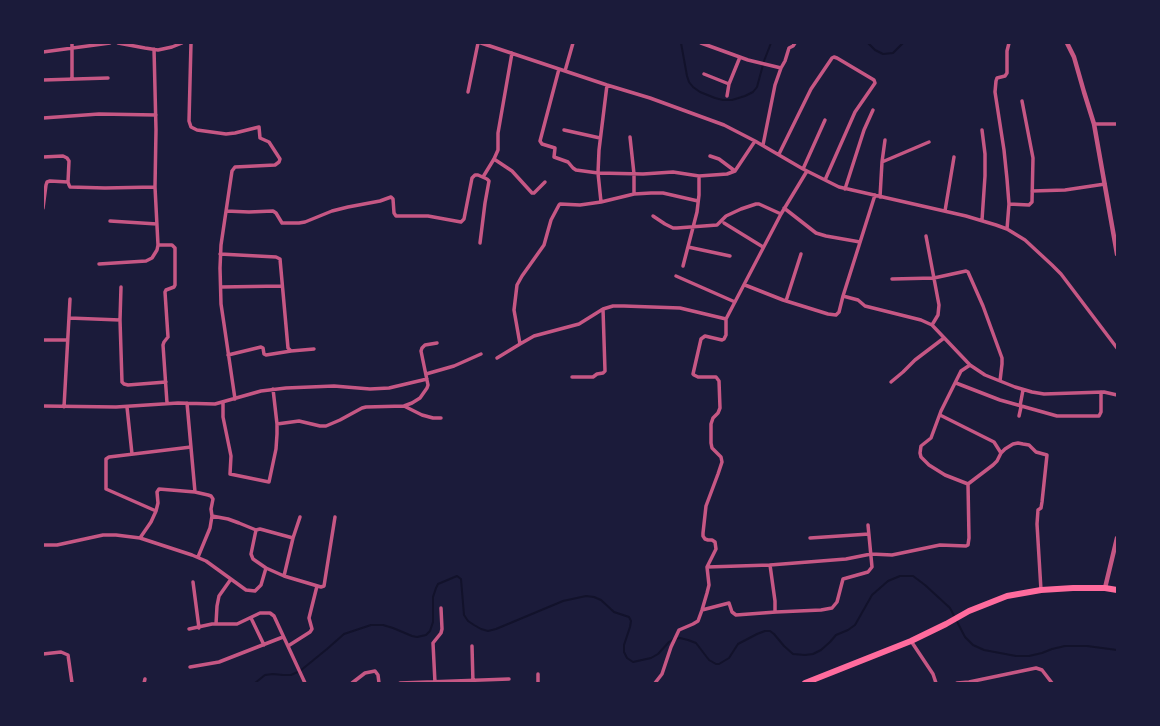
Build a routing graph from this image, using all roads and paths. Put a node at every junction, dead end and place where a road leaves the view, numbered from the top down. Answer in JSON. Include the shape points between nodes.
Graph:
{"nodes":[{"id":1,"x":72,"y":43,"type":"edge"},
{"id":2,"x":110,"y":43,"type":"edge"},
{"id":3,"x":118,"y":43,"type":"edge"},
{"id":4,"x":182,"y":43,"type":"edge"},
{"id":5,"x":190,"y":43,"type":"edge"},
{"id":6,"x":480,"y":43,"type":"edge"},
{"id":7,"x":573,"y":43,"type":"edge"},
{"id":8,"x":701,"y":43,"type":"edge"},
{"id":9,"x":794,"y":43,"type":"edge"},
{"id":10,"x":1009,"y":43,"type":"edge"},
{"id":11,"x":1067,"y":43,"type":"edge"},
{"id":12,"x":487,"y":44,"type":"edge"},
{"id":13,"x":714,"y":45,"type":"edge"},
{"id":14,"x":72,"y":48,"type":"junction"},
{"id":15,"x":154,"y":49,"type":"junction"},
{"id":16,"x":43,"y":52,"type":"edge"},
{"id":17,"x":512,"y":53,"type":"junction"},
{"id":18,"x":740,"y":57,"type":"junction"},
{"id":19,"x":781,"y":68,"type":"junction"},
{"id":20,"x":559,"y":69,"type":"junction"},
{"id":21,"x":565,"y":71,"type":"junction"},
{"id":22,"x":704,"y":74,"type":"dead end"},
{"id":23,"x":108,"y":78,"type":"dead end"},
{"id":24,"x":72,"y":79,"type":"junction"},
{"id":25,"x":43,"y":80,"type":"edge"},
{"id":26,"x":729,"y":84,"type":"junction"},
{"id":27,"x":607,"y":85,"type":"junction"},
{"id":28,"x":468,"y":92,"type":"dead end"},
{"id":29,"x":727,"y":96,"type":"dead end"},
{"id":30,"x":1022,"y":101,"type":"dead end"},
{"id":31,"x":873,"y":110,"type":"dead end"},
{"id":32,"x":156,"y":114,"type":"junction"},
{"id":33,"x":43,"y":118,"type":"edge"},
{"id":34,"x":825,"y":120,"type":"dead end"},
{"id":35,"x":1094,"y":124,"type":"junction"},
{"id":36,"x":1117,"y":124,"type":"edge"},
{"id":37,"x":564,"y":130,"type":"dead end"},
{"id":38,"x":982,"y":130,"type":"dead end"},
{"id":39,"x":630,"y":136,"type":"dead end"},
{"id":40,"x":600,"y":138,"type":"junction"},
{"id":41,"x":885,"y":140,"type":"dead end"},
{"id":42,"x":755,"y":141,"type":"junction"},
{"id":43,"x":929,"y":142,"type":"dead end"},
{"id":44,"x":763,"y":145,"type":"junction"},
{"id":45,"x":779,"y":154,"type":"junction"},
{"id":46,"x":43,"y":156,"type":"edge"},
{"id":47,"x":710,"y":156,"type":"dead end"},
{"id":48,"x":954,"y":156,"type":"dead end"},
{"id":49,"x":494,"y":159,"type":"junction"},
{"id":50,"x":882,"y":162,"type":"junction"},
{"id":51,"x":805,"y":170,"type":"junction"},
{"id":52,"x":735,"y":171,"type":"junction"},
{"id":53,"x":598,"y":173,"type":"junction"},
{"id":54,"x":634,"y":174,"type":"junction"},
{"id":55,"x":699,"y":176,"type":"junction"},
{"id":56,"x":483,"y":177,"type":"junction"},
{"id":57,"x":825,"y":180,"type":"junction"},
{"id":58,"x":68,"y":182,"type":"junction"},
{"id":59,"x":545,"y":182,"type":"dead end"},
{"id":60,"x":1105,"y":184,"type":"junction"},
{"id":61,"x":155,"y":186,"type":"junction"},
{"id":62,"x":845,"y":189,"type":"junction"},
{"id":63,"x":1032,"y":191,"type":"junction"},
{"id":64,"x":634,"y":194,"type":"junction"},
{"id":65,"x":875,"y":196,"type":"junction"},
{"id":66,"x":880,"y":197,"type":"junction"},
{"id":67,"x":698,"y":201,"type":"junction"},
{"id":68,"x":601,"y":202,"type":"junction"},
{"id":69,"x":1009,"y":204,"type":"junction"},
{"id":70,"x":43,"y":208,"type":"edge"},
{"id":71,"x":784,"y":208,"type":"junction"},
{"id":72,"x":226,"y":211,"type":"junction"},
{"id":73,"x":945,"y":211,"type":"junction"},
{"id":74,"x":781,"y":214,"type":"junction"},
{"id":75,"x":653,"y":216,"type":"dead end"},
{"id":76,"x":982,"y":220,"type":"junction"},
{"id":77,"x":110,"y":221,"type":"dead end"},
{"id":78,"x":724,"y":223,"type":"dead end"},
{"id":79,"x":157,"y":224,"type":"junction"},
{"id":80,"x":693,"y":226,"type":"junction"},
{"id":81,"x":1007,"y":229,"type":"junction"},
{"id":82,"x":926,"y":236,"type":"dead end"},
{"id":83,"x":860,"y":242,"type":"junction"},
{"id":84,"x":480,"y":243,"type":"dead end"},
{"id":85,"x":158,"y":245,"type":"junction"},
{"id":86,"x":688,"y":247,"type":"junction"},
{"id":87,"x":763,"y":247,"type":"junction"},
{"id":88,"x":220,"y":254,"type":"junction"},
{"id":89,"x":801,"y":254,"type":"dead end"},
{"id":90,"x":1117,"y":254,"type":"edge"},
{"id":91,"x":730,"y":256,"type":"dead end"},
{"id":92,"x":100,"y":264,"type":"dead end"},
{"id":93,"x":683,"y":266,"type":"dead end"},
{"id":94,"x":676,"y":276,"type":"dead end"},
{"id":95,"x":934,"y":278,"type":"junction"},
{"id":96,"x":892,"y":279,"type":"dead end"},
{"id":97,"x":745,"y":285,"type":"junction"},
{"id":98,"x":282,"y":286,"type":"junction"},
{"id":99,"x":121,"y":287,"type":"dead end"},
{"id":100,"x":220,"y":287,"type":"junction"},
{"id":101,"x":844,"y":296,"type":"junction"},
{"id":102,"x":70,"y":298,"type":"dead end"},
{"id":103,"x":786,"y":301,"type":"junction"},
{"id":104,"x":736,"y":302,"type":"junction"},
{"id":105,"x":603,"y":309,"type":"junction"},
{"id":106,"x":69,"y":318,"type":"junction"},
{"id":107,"x":726,"y":319,"type":"junction"},
{"id":108,"x":120,"y":320,"type":"junction"},
{"id":109,"x":932,"y":325,"type":"junction"},
{"id":110,"x":944,"y":338,"type":"junction"},
{"id":111,"x":43,"y":340,"type":"edge"},
{"id":112,"x":67,"y":340,"type":"junction"},
{"id":113,"x":437,"y":343,"type":"dead end"},
{"id":114,"x":520,"y":344,"type":"junction"},
{"id":115,"x":1117,"y":348,"type":"edge"},
{"id":116,"x":314,"y":349,"type":"dead end"},
{"id":117,"x":291,"y":351,"type":"junction"},
{"id":118,"x":481,"y":354,"type":"dead end"},
{"id":119,"x":228,"y":355,"type":"junction"},
{"id":120,"x":497,"y":358,"type":"dead end"},
{"id":121,"x":970,"y":365,"type":"junction"},
{"id":122,"x":426,"y":374,"type":"junction"},
{"id":123,"x":572,"y":377,"type":"dead end"},
{"id":124,"x":427,"y":379,"type":"junction"},
{"id":125,"x":1000,"y":381,"type":"junction"},
{"id":126,"x":166,"y":382,"type":"junction"},
{"id":127,"x":891,"y":382,"type":"dead end"},
{"id":128,"x":956,"y":383,"type":"junction"},
{"id":129,"x":274,"y":390,"type":"junction"},
{"id":130,"x":1023,"y":390,"type":"junction"},
{"id":131,"x":1101,"y":392,"type":"junction"},
{"id":132,"x":1117,"y":395,"type":"edge"},
{"id":133,"x":235,"y":399,"type":"junction"},
{"id":134,"x":223,"y":402,"type":"junction"},
{"id":135,"x":167,"y":403,"type":"junction"},
{"id":136,"x":187,"y":403,"type":"junction"},
{"id":137,"x":43,"y":406,"type":"edge"},
{"id":138,"x":404,"y":406,"type":"junction"},
{"id":139,"x":64,"y":407,"type":"junction"},
{"id":140,"x":127,"y":407,"type":"junction"},
{"id":141,"x":1021,"y":407,"type":"junction"},
{"id":142,"x":940,"y":415,"type":"junction"},
{"id":143,"x":1020,"y":416,"type":"dead end"},
{"id":144,"x":441,"y":418,"type":"dead end"},
{"id":145,"x":277,"y":424,"type":"junction"},
{"id":146,"x":191,"y":447,"type":"junction"},
{"id":147,"x":1001,"y":453,"type":"junction"},
{"id":148,"x":132,"y":454,"type":"junction"},
{"id":149,"x":968,"y":484,"type":"junction"},
{"id":150,"x":195,"y":492,"type":"junction"},
{"id":151,"x":156,"y":510,"type":"junction"},
{"id":152,"x":212,"y":516,"type":"junction"},
{"id":153,"x":300,"y":517,"type":"dead end"},
{"id":154,"x":335,"y":517,"type":"dead end"},
{"id":155,"x":868,"y":525,"type":"dead end"},
{"id":156,"x":256,"y":530,"type":"junction"},
{"id":157,"x":869,"y":534,"type":"junction"},
{"id":158,"x":140,"y":538,"type":"junction"},
{"id":159,"x":293,"y":538,"type":"junction"},
{"id":160,"x":810,"y":538,"type":"dead end"},
{"id":161,"x":1117,"y":538,"type":"edge"},
{"id":162,"x":43,"y":545,"type":"edge"},
{"id":163,"x":871,"y":554,"type":"junction"},
{"id":164,"x":198,"y":557,"type":"junction"},
{"id":165,"x":770,"y":565,"type":"junction"},
{"id":166,"x":707,"y":567,"type":"junction"},
{"id":167,"x":266,"y":568,"type":"junction"},
{"id":168,"x":284,"y":576,"type":"junction"},
{"id":169,"x":230,"y":579,"type":"junction"},
{"id":170,"x":193,"y":582,"type":"dead end"},
{"id":171,"x":317,"y":586,"type":"junction"},
{"id":172,"x":1104,"y":588,"type":"junction"},
{"id":173,"x":1040,"y":590,"type":"junction"},
{"id":174,"x":1117,"y":590,"type":"edge"},
{"id":175,"x":441,"y":608,"type":"dead end"},
{"id":176,"x":702,"y":610,"type":"junction"},
{"id":177,"x":776,"y":612,"type":"junction"},
{"id":178,"x":251,"y":618,"type":"junction"},
{"id":179,"x":216,"y":624,"type":"junction"},
{"id":180,"x":199,"y":628,"type":"junction"},
{"id":181,"x":189,"y":629,"type":"dead end"},
{"id":182,"x":283,"y":637,"type":"junction"},
{"id":183,"x":911,"y":641,"type":"junction"},
{"id":184,"x":264,"y":645,"type":"junction"},
{"id":185,"x":288,"y":646,"type":"junction"},
{"id":186,"x":472,"y":646,"type":"dead end"},
{"id":187,"x":43,"y":654,"type":"edge"},
{"id":188,"x":190,"y":667,"type":"dead end"},
{"id":189,"x":538,"y":674,"type":"dead end"},
{"id":190,"x":509,"y":679,"type":"dead end"},
{"id":191,"x":435,"y":682,"type":"edge"},
{"id":192,"x":473,"y":682,"type":"edge"},
{"id":193,"x":969,"y":682,"type":"edge"},
{"id":194,"x":72,"y":683,"type":"edge"},
{"id":195,"x":305,"y":683,"type":"edge"},
{"id":196,"x":352,"y":683,"type":"edge"},
{"id":197,"x":379,"y":683,"type":"edge"},
{"id":198,"x":400,"y":683,"type":"edge"},
{"id":199,"x":538,"y":683,"type":"edge"},
{"id":200,"x":655,"y":683,"type":"edge"},
{"id":201,"x":805,"y":683,"type":"edge"},
{"id":202,"x":936,"y":683,"type":"edge"},
{"id":203,"x":957,"y":683,"type":"edge"},
{"id":204,"x":1052,"y":683,"type":"edge"}],
"edges":[{"from":1,"to":14,"type":"street"},
{"from":2,"to":14,"type":"street"},
{"from":3,"to":15,"type":"street"},
{"from":4,"to":15,"type":"street","via":[[165,49]]},
{"from":5,"to":72,"type":"street","via":[[191,127],[226,134],[259,127],[260,138],[269,142],[280,158],[274,165],[235,167],[232,171]]},
{"from":6,"to":12,"type":"street"},
{"from":6,"to":28,"type":"street"},
{"from":7,"to":21,"type":"street"},
{"from":8,"to":13,"type":"street"},
{"from":9,"to":19,"type":"street","via":[[794,46],[789,48]]},
{"from":10,"to":69,"type":"street","via":[[1008,73],[997,78],[995,92]]},
{"from":11,"to":35,"type":"street","via":[[1074,57]]},
{"from":12,"to":17,"type":"street"},
{"from":13,"to":18,"type":"street"},
{"from":14,"to":16,"type":"street"},
{"from":14,"to":24,"type":"street"},
{"from":15,"to":32,"type":"street"},
{"from":17,"to":20,"type":"street"},
{"from":17,"to":49,"type":"street","via":[[499,120],[498,150]]},
{"from":18,"to":19,"type":"street"},
{"from":18,"to":26,"type":"street"},
{"from":19,"to":44,"type":"street"},
{"from":20,"to":21,"type":"street"},
{"from":20,"to":53,"type":"street","via":[[541,143],[554,147],[554,158],[568,162],[576,170]]},
{"from":21,"to":27,"type":"street"},
{"from":22,"to":26,"type":"street"},
{"from":23,"to":24,"type":"street"},
{"from":24,"to":25,"type":"street"},
{"from":26,"to":29,"type":"street"},
{"from":27,"to":40,"type":"street"},
{"from":27,"to":42,"type":"street","via":[[717,122]]},
{"from":30,"to":63,"type":"street","via":[[1032,153]]},
{"from":31,"to":62,"type":"street"},
{"from":32,"to":33,"type":"street","via":[[99,114]]},
{"from":32,"to":61,"type":"street"},
{"from":34,"to":51,"type":"street"},
{"from":35,"to":36,"type":"street"},
{"from":35,"to":60,"type":"street"},
{"from":37,"to":40,"type":"street"},
{"from":38,"to":76,"type":"street","via":[[985,176]]},
{"from":39,"to":54,"type":"street"},
{"from":40,"to":53,"type":"street"},
{"from":41,"to":50,"type":"street"},
{"from":42,"to":44,"type":"street"},
{"from":42,"to":52,"type":"street"},
{"from":43,"to":50,"type":"street"},
{"from":44,"to":45,"type":"street"},
{"from":45,"to":51,"type":"street"},
{"from":45,"to":57,"type":"street","via":[[811,89],[832,58],[836,58],[875,83],[856,112]]},
{"from":46,"to":58,"type":"street","via":[[67,158]]},
{"from":47,"to":52,"type":"street","via":[[719,159]]},
{"from":48,"to":73,"type":"street"},
{"from":49,"to":56,"type":"street"},
{"from":49,"to":59,"type":"street","via":[[512,171],[532,193]]},
{"from":50,"to":66,"type":"street"},
{"from":51,"to":57,"type":"street"},
{"from":51,"to":71,"type":"street"},
{"from":52,"to":55,"type":"street"},
{"from":53,"to":54,"type":"street"},
{"from":53,"to":68,"type":"street"},
{"from":54,"to":55,"type":"street","via":[[673,172]]},
{"from":54,"to":64,"type":"street"},
{"from":55,"to":67,"type":"street"},
{"from":56,"to":72,"type":"street","via":[[475,175],[472,178],[464,219],[461,222],[428,216],[396,216],[391,197],[332,211],[299,223],[282,223],[273,210]]},
{"from":56,"to":84,"type":"street","via":[[489,181]]},
{"from":57,"to":62,"type":"street"},
{"from":58,"to":61,"type":"street","via":[[70,187],[76,188]]},
{"from":58,"to":70,"type":"street","via":[[47,182]]},
{"from":60,"to":63,"type":"street","via":[[1065,190]]},
{"from":60,"to":90,"type":"street"},
{"from":61,"to":79,"type":"street"},
{"from":62,"to":65,"type":"street"},
{"from":63,"to":69,"type":"street","via":[[1030,205]]},
{"from":64,"to":67,"type":"street","via":[[663,193]]},
{"from":64,"to":68,"type":"street"},
{"from":65,"to":66,"type":"street"},
{"from":65,"to":83,"type":"street"},
{"from":66,"to":73,"type":"street"},
{"from":67,"to":80,"type":"street"},
{"from":68,"to":114,"type":"street","via":[[559,204],[551,220],[544,245],[517,285],[514,310]]},
{"from":69,"to":81,"type":"street"},
{"from":71,"to":74,"type":"street"},
{"from":71,"to":83,"type":"street","via":[[816,233]]},
{"from":72,"to":88,"type":"street"},
{"from":73,"to":76,"type":"street"},
{"from":74,"to":80,"type":"street","via":[[756,204],[726,216],[717,225]]},
{"from":74,"to":87,"type":"street"},
{"from":75,"to":80,"type":"street","via":[[673,228]]},
{"from":76,"to":81,"type":"street"},
{"from":77,"to":79,"type":"street"},
{"from":78,"to":87,"type":"street"},
{"from":79,"to":85,"type":"street"},
{"from":80,"to":86,"type":"street"},
{"from":81,"to":115,"type":"street","via":[[1025,240],[1061,274]]},
{"from":82,"to":95,"type":"street"},
{"from":83,"to":101,"type":"street"},
{"from":85,"to":92,"type":"street","via":[[156,254],[146,261]]},
{"from":85,"to":126,"type":"street","via":[[172,245],[175,256],[175,285],[165,292],[168,336],[163,346]]},
{"from":86,"to":91,"type":"street"},
{"from":86,"to":93,"type":"street"},
{"from":87,"to":97,"type":"street"},
{"from":88,"to":98,"type":"street","via":[[279,258]]},
{"from":88,"to":100,"type":"street"},
{"from":89,"to":103,"type":"street"},
{"from":94,"to":104,"type":"street"},
{"from":95,"to":96,"type":"street"},
{"from":95,"to":109,"type":"street","via":[[939,310]]},
{"from":95,"to":125,"type":"street","via":[[966,271],[969,274],[984,306],[1002,358]]},
{"from":97,"to":103,"type":"street"},
{"from":97,"to":104,"type":"street"},
{"from":98,"to":100,"type":"street"},
{"from":98,"to":117,"type":"street","via":[[288,348]]},
{"from":99,"to":108,"type":"street"},
{"from":100,"to":119,"type":"street"},
{"from":101,"to":103,"type":"street","via":[[836,315]]},
{"from":101,"to":109,"type":"street","via":[[858,300],[865,306]]},
{"from":102,"to":106,"type":"street"},
{"from":104,"to":107,"type":"street"},
{"from":105,"to":107,"type":"street","via":[[613,306],[680,308]]},
{"from":105,"to":114,"type":"street","via":[[579,324],[534,336]]},
{"from":105,"to":123,"type":"street","via":[[605,371],[593,377]]},
{"from":106,"to":108,"type":"street"},
{"from":106,"to":112,"type":"street"},
{"from":107,"to":166,"type":"street","via":[[724,339],[704,336],[701,339],[693,374],[698,377],[716,377],[719,381],[720,408],[711,424],[711,443],[722,462],[706,506],[703,536],[714,542],[716,549]]},
{"from":108,"to":126,"type":"street","via":[[123,383],[128,385]]},
{"from":109,"to":110,"type":"street"},
{"from":110,"to":121,"type":"street"},
{"from":110,"to":127,"type":"street"},
{"from":111,"to":112,"type":"street"},
{"from":112,"to":139,"type":"street"},
{"from":113,"to":122,"type":"street","via":[[422,348]]},
{"from":114,"to":120,"type":"street"},
{"from":116,"to":117,"type":"street"},
{"from":117,"to":119,"type":"street","via":[[266,355],[261,347]]},
{"from":118,"to":122,"type":"street","via":[[454,366]]},
{"from":119,"to":133,"type":"street"},
{"from":121,"to":125,"type":"street"},
{"from":121,"to":128,"type":"street","via":[[961,371]]},
{"from":122,"to":124,"type":"street"},
{"from":124,"to":129,"type":"street","via":[[376,389],[334,386]]},
{"from":124,"to":138,"type":"street","via":[[427,388],[420,398]]},
{"from":125,"to":130,"type":"street"},
{"from":126,"to":135,"type":"street"},
{"from":128,"to":141,"type":"street"},
{"from":128,"to":142,"type":"street"},
{"from":129,"to":133,"type":"street"},
{"from":129,"to":145,"type":"street"},
{"from":130,"to":131,"type":"street","via":[[1044,394]]},
{"from":130,"to":141,"type":"street"},
{"from":131,"to":132,"type":"street"},
{"from":131,"to":141,"type":"street","via":[[1099,416],[1057,416]]},
{"from":133,"to":134,"type":"street"},
{"from":134,"to":136,"type":"street"},
{"from":134,"to":145,"type":"street","via":[[223,417],[231,456],[229,471],[232,475],[269,482],[276,449]]},
{"from":135,"to":136,"type":"street"},
{"from":135,"to":140,"type":"street"},
{"from":136,"to":146,"type":"street"},
{"from":137,"to":139,"type":"street"},
{"from":138,"to":144,"type":"street","via":[[422,415]]},
{"from":138,"to":145,"type":"street","via":[[362,408],[326,426],[298,421]]},
{"from":139,"to":140,"type":"street"},
{"from":140,"to":148,"type":"street"},
{"from":141,"to":143,"type":"street"},
{"from":142,"to":147,"type":"street","via":[[994,442]]},
{"from":142,"to":149,"type":"street","via":[[931,438],[921,446],[921,457],[945,475]]},
{"from":146,"to":148,"type":"street"},
{"from":146,"to":150,"type":"street"},
{"from":147,"to":149,"type":"street","via":[[993,465]]},
{"from":147,"to":173,"type":"street","via":[[1013,444],[1023,444],[1048,456],[1037,524]]},
{"from":148,"to":151,"type":"street","via":[[107,459],[106,489]]},
{"from":149,"to":163,"type":"street","via":[[968,545],[940,545],[892,555]]},
{"from":150,"to":151,"type":"street","via":[[159,489]]},
{"from":150,"to":152,"type":"street","via":[[208,494],[213,499]]},
{"from":151,"to":158,"type":"street"},
{"from":152,"to":156,"type":"street"},
{"from":152,"to":164,"type":"street"},
{"from":153,"to":159,"type":"street"},
{"from":154,"to":171,"type":"street","via":[[325,585]]},
{"from":155,"to":157,"type":"street"},
{"from":156,"to":159,"type":"street"},
{"from":156,"to":167,"type":"street","via":[[250,554]]},
{"from":157,"to":160,"type":"street"},
{"from":157,"to":163,"type":"street"},
{"from":158,"to":162,"type":"street","via":[[103,535],[57,545]]},
{"from":158,"to":164,"type":"street"},
{"from":159,"to":168,"type":"street"},
{"from":161,"to":172,"type":"street"},
{"from":163,"to":165,"type":"street","via":[[846,559]]},
{"from":163,"to":177,"type":"street","via":[[871,570],[843,579],[837,602],[832,608]]},
{"from":164,"to":169,"type":"street"},
{"from":165,"to":166,"type":"street"},
{"from":165,"to":177,"type":"street"},
{"from":166,"to":176,"type":"street","via":[[709,584]]},
{"from":167,"to":168,"type":"street"},
{"from":167,"to":169,"type":"street","via":[[261,585],[255,591],[246,590]]},
{"from":168,"to":171,"type":"street"},
{"from":169,"to":179,"type":"street","via":[[219,596]]},
{"from":170,"to":180,"type":"street"},
{"from":171,"to":185,"type":"street","via":[[309,618],[312,629]]},
{"from":172,"to":173,"type":"highway"},
{"from":172,"to":174,"type":"highway"},
{"from":173,"to":183,"type":"highway","via":[[1007,596],[969,611]]},
{"from":175,"to":191,"type":"street","via":[[441,633],[432,643]]},
{"from":176,"to":177,"type":"street","via":[[728,603],[736,615]]},
{"from":176,"to":200,"type":"street","via":[[698,621],[680,630],[662,674]]},
{"from":178,"to":179,"type":"street","via":[[237,624]]},
{"from":178,"to":182,"type":"street","via":[[260,613],[270,613],[274,616]]},
{"from":178,"to":184,"type":"street"},
{"from":179,"to":180,"type":"street"},
{"from":180,"to":181,"type":"street"},
{"from":182,"to":184,"type":"street"},
{"from":182,"to":185,"type":"street"},
{"from":183,"to":201,"type":"highway"},
{"from":183,"to":202,"type":"street","via":[[933,674]]},
{"from":184,"to":188,"type":"street","via":[[219,662]]},
{"from":185,"to":195,"type":"street"},
{"from":186,"to":192,"type":"street"},
{"from":187,"to":194,"type":"street","via":[[68,654]]},
{"from":189,"to":199,"type":"street"},
{"from":190,"to":192,"type":"street"},
{"from":191,"to":192,"type":"street"},
{"from":191,"to":198,"type":"street"},
{"from":193,"to":203,"type":"street"},
{"from":193,"to":204,"type":"street","via":[[1036,668],[1042,670]]},
{"from":196,"to":197,"type":"street","via":[[366,673],[375,671]]}]}
